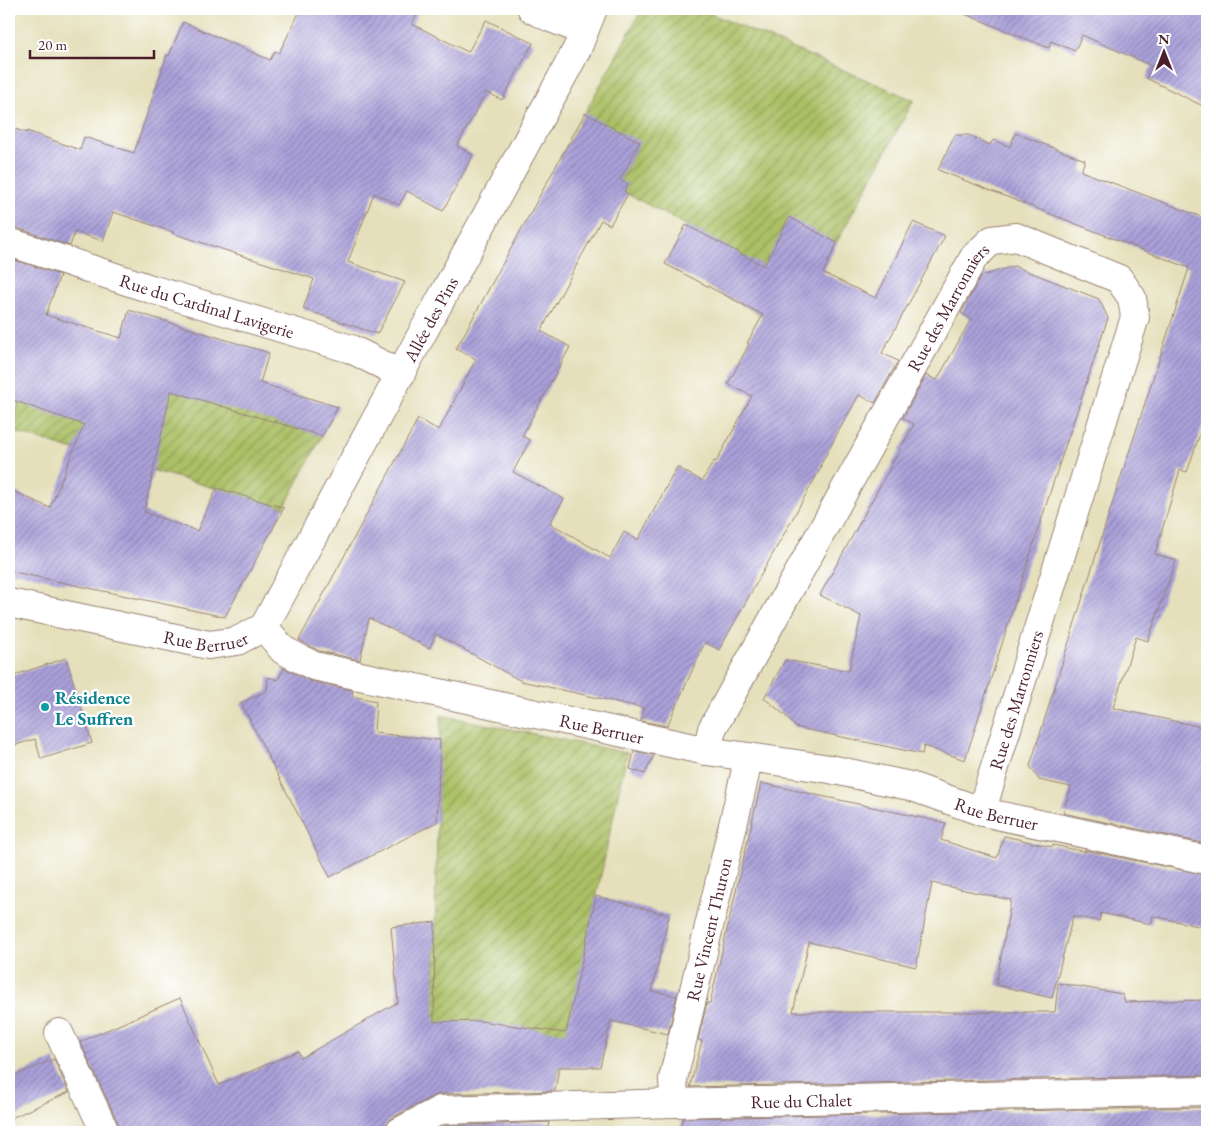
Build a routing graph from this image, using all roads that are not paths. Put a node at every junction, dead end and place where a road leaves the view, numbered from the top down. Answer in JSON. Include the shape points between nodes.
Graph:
{"nodes":[{"id":1,"x":532,"y":9,"type":"edge"},
{"id":2,"x":588,"y":20,"type":"edge"},
{"id":3,"x":9,"y":242,"type":"edge"},
{"id":4,"x":401,"y":374,"type":"junction"},
{"id":5,"x":9,"y":603,"type":"edge"},
{"id":6,"x":264,"y":627,"type":"junction"},
{"id":7,"x":707,"y":751,"type":"junction"},
{"id":8,"x":747,"y":757,"type":"junction"},
{"id":9,"x":983,"y":812,"type":"junction"},
{"id":10,"x":1207,"y":860,"type":"edge"},
{"id":11,"x":59,"y":1033,"type":"dead end"},
{"id":12,"x":1207,"y":1091,"type":"edge"},
{"id":13,"x":674,"y":1103,"type":"junction"},
{"id":14,"x":105,"y":1132,"type":"edge"},
{"id":15,"x":400,"y":1132,"type":"edge"}],
"edges":[{"from":1,"to":2,"type":"street","via":[[551,18]]},
{"from":2,"to":4,"type":"street","name":"Allée des Pins","via":[[567,68]]},
{"from":3,"to":4,"type":"street","name":"Rue du Cardinal Lavigerie","via":[[351,349]]},
{"from":4,"to":6,"type":"street","name":"Allée des Pins"},
{"from":5,"to":6,"type":"street","name":"Rue Berruer","via":[[209,645],[237,641]]},
{"from":6,"to":7,"type":"street","name":"Rue Berruer","via":[[283,650],[314,666]]},
{"from":7,"to":8,"type":"street","name":"Rue Berruer"},
{"from":7,"to":9,"type":"street","name":"Rue des Marronniers","via":[[712,729],[974,257],[992,240],[1016,237],[1120,279],[1132,298],[1135,317]]},
{"from":8,"to":9,"type":"street","name":"Rue Berruer","via":[[830,769],[910,786]]},
{"from":8,"to":13,"type":"street","name":"Rue Vincent Thuron","via":[[673,1079]]},
{"from":9,"to":10,"type":"street","name":"Rue Berruer"},
{"from":11,"to":14,"type":"street"},
{"from":12,"to":13,"type":"street","name":"Rue du Chalet"},
{"from":13,"to":15,"type":"street","name":"Rue du Chalet","via":[[440,1110]]}]}
